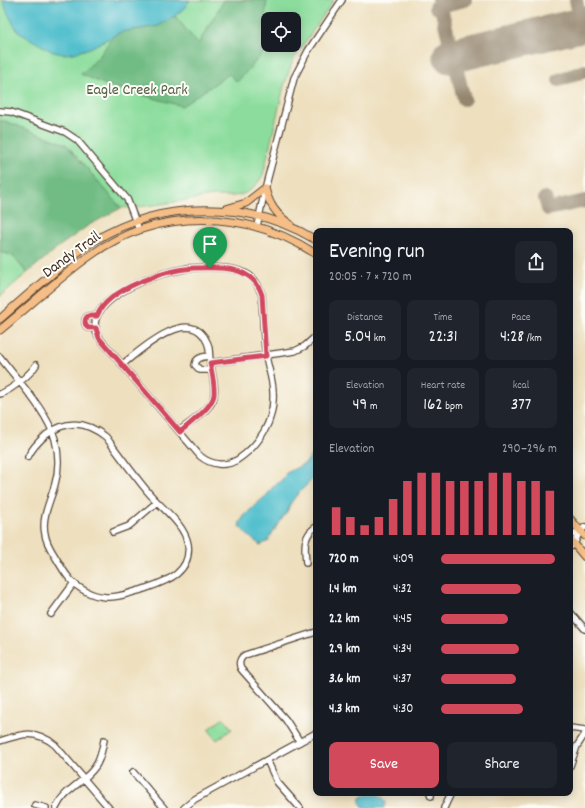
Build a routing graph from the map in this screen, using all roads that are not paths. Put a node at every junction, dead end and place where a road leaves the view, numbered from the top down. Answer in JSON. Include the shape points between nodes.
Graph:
{"nodes":[{"id":1,"x":342,"y":0,"type":"edge"},
{"id":2,"x":0,"y":111,"type":"edge"},
{"id":3,"x":265,"y":188,"type":"junction"},
{"id":4,"x":220,"y":210,"type":"junction"},
{"id":5,"x":259,"y":217,"type":"junction"},
{"id":6,"x":136,"y":221,"type":"junction"},
{"id":7,"x":257,"y":226,"type":"junction"},
{"id":8,"x":139,"y":230,"type":"junction"},
{"id":9,"x":307,"y":235,"type":"junction"},
{"id":10,"x":313,"y":238,"type":"edge"},
{"id":11,"x":313,"y":252,"type":"edge"},
{"id":12,"x":0,"y":318,"type":"edge"},
{"id":13,"x":0,"y":330,"type":"edge"},
{"id":14,"x":313,"y":339,"type":"edge"},
{"id":15,"x":266,"y":356,"type":"junction"},
{"id":16,"x":0,"y":357,"type":"edge"},
{"id":17,"x":210,"y":360,"type":"junction"},
{"id":18,"x":123,"y":364,"type":"junction"},
{"id":19,"x":36,"y":365,"type":"dead end"},
{"id":20,"x":211,"y":370,"type":"junction"},
{"id":21,"x":19,"y":382,"type":"junction"},
{"id":22,"x":0,"y":394,"type":"edge"},
{"id":23,"x":52,"y":431,"type":"junction"},
{"id":24,"x":180,"y":432,"type":"junction"},
{"id":25,"x":28,"y":457,"type":"dead end"},
{"id":26,"x":157,"y":502,"type":"junction"},
{"id":27,"x":573,"y":522,"type":"edge"},
{"id":28,"x":313,"y":530,"type":"edge"},
{"id":29,"x":583,"y":531,"type":"edge"},
{"id":30,"x":113,"y":532,"type":"dead end"},
{"id":31,"x":573,"y":534,"type":"edge"},
{"id":32,"x":573,"y":542,"type":"edge"},
{"id":33,"x":573,"y":546,"type":"edge"},
{"id":34,"x":585,"y":557,"type":"edge"},
{"id":35,"x":306,"y":563,"type":"dead end"},
{"id":36,"x":74,"y":583,"type":"junction"},
{"id":37,"x":51,"y":614,"type":"dead end"},
{"id":38,"x":573,"y":615,"type":"edge"},
{"id":39,"x":585,"y":629,"type":"edge"},
{"id":40,"x":313,"y":633,"type":"edge"},
{"id":41,"x":573,"y":728,"type":"edge"},
{"id":42,"x":585,"y":730,"type":"edge"},
{"id":43,"x":585,"y":734,"type":"edge"},
{"id":44,"x":313,"y":735,"type":"edge"},
{"id":45,"x":104,"y":740,"type":"dead end"},
{"id":46,"x":0,"y":741,"type":"edge"},
{"id":47,"x":300,"y":742,"type":"junction"},
{"id":48,"x":573,"y":752,"type":"edge"},
{"id":49,"x":267,"y":760,"type":"junction"},
{"id":50,"x":133,"y":772,"type":"dead end"},
{"id":51,"x":84,"y":779,"type":"junction"},
{"id":52,"x":450,"y":796,"type":"edge"},
{"id":53,"x":35,"y":804,"type":"dead end"},
{"id":54,"x":46,"y":808,"type":"edge"},
{"id":55,"x":56,"y":808,"type":"edge"},
{"id":56,"x":108,"y":808,"type":"edge"},
{"id":57,"x":164,"y":808,"type":"edge"},
{"id":58,"x":184,"y":808,"type":"edge"},
{"id":59,"x":300,"y":808,"type":"edge"},
{"id":60,"x":444,"y":808,"type":"edge"}],
"edges":[{"from":1,"to":3,"type":"street","via":[[308,51],[294,78]]},
{"from":2,"to":6,"type":"street","via":[[11,112],[58,129],[77,140],[127,199]]},
{"from":3,"to":4,"type":"main road","via":[[246,203]]},
{"from":3,"to":5,"type":"street"},
{"from":3,"to":9,"type":"main road","via":[[276,212]]},
{"from":4,"to":5,"type":"main road","name":"Dandy Trail"},
{"from":4,"to":6,"type":"main road","name":"Dandy Trail","via":[[180,211]]},
{"from":5,"to":7,"type":"street"},
{"from":5,"to":9,"type":"main road","name":"Dandy Trail"},
{"from":6,"to":8,"type":"street"},
{"from":6,"to":12,"type":"main road","name":"Dandy Trail","via":[[108,233],[81,250]]},
{"from":7,"to":8,"type":"main road","name":"Dandy Trail","via":[[225,220],[196,220],[161,224]]},
{"from":7,"to":11,"type":"main road","name":"Dandy Trail","via":[[290,238]]},
{"from":8,"to":13,"type":"main road","name":"Dandy Trail","via":[[90,255]]},
{"from":9,"to":10,"type":"main road"},
{"from":14,"to":15,"type":"street","via":[[296,351]]},
{"from":15,"to":17,"type":"street"},
{"from":15,"to":18,"type":"street","via":[[262,295],[259,288],[250,276],[239,271],[208,268],[179,270],[152,277],[132,286],[100,309],[96,322],[99,338]]},
{"from":15,"to":24,"type":"street","via":[[273,393],[272,410],[257,442],[241,457],[231,463],[213,463],[202,458]]},
{"from":16,"to":21,"type":"street"},
{"from":17,"to":18,"type":"street","via":[[209,346],[203,335],[196,330],[185,328],[155,338]]},
{"from":17,"to":20,"type":"street"},
{"from":17,"to":20,"type":"street","via":[[200,358],[195,364],[200,370]]},
{"from":18,"to":24,"type":"street"},
{"from":19,"to":21,"type":"street","via":[[30,374]]},
{"from":20,"to":24,"type":"street","via":[[213,400]]},
{"from":21,"to":22,"type":"street"},
{"from":21,"to":23,"type":"street","via":[[42,412]]},
{"from":23,"to":25,"type":"street","via":[[36,444]]},
{"from":23,"to":26,"type":"street","via":[[63,425],[76,424],[89,426],[99,432],[106,437]]},
{"from":23,"to":36,"type":"street","via":[[57,452],[57,472],[44,520],[44,532],[49,548],[65,574]]},
{"from":26,"to":30,"type":"street","via":[[129,526]]},
{"from":26,"to":36,"type":"street","via":[[181,528],[188,543],[188,553],[177,574],[169,580],[111,597],[92,594]]},
{"from":27,"to":29,"type":"main road"},
{"from":28,"to":35,"type":"street","via":[[305,540]]},
{"from":29,"to":31,"type":"street"},
{"from":29,"to":32,"type":"street"},
{"from":33,"to":34,"type":"main road"},
{"from":36,"to":37,"type":"street"},
{"from":38,"to":39,"type":"street"},
{"from":40,"to":47,"type":"street","via":[[245,655],[240,661],[241,669],[286,720]]},
{"from":41,"to":42,"type":"street"},
{"from":43,"to":48,"type":"street"},
{"from":44,"to":47,"type":"street"},
{"from":45,"to":51,"type":"street","via":[[98,763]]},
{"from":46,"to":51,"type":"street","via":[[26,734],[42,737],[55,745]]},
{"from":47,"to":49,"type":"street"},
{"from":49,"to":58,"type":"street","via":[[195,799]]},
{"from":49,"to":59,"type":"street","via":[[277,782]]},
{"from":50,"to":57,"type":"street"},
{"from":51,"to":55,"type":"street","via":[[64,796]]},
{"from":51,"to":56,"type":"street"},
{"from":52,"to":60,"type":"street"},
{"from":53,"to":54,"type":"street"}]}
